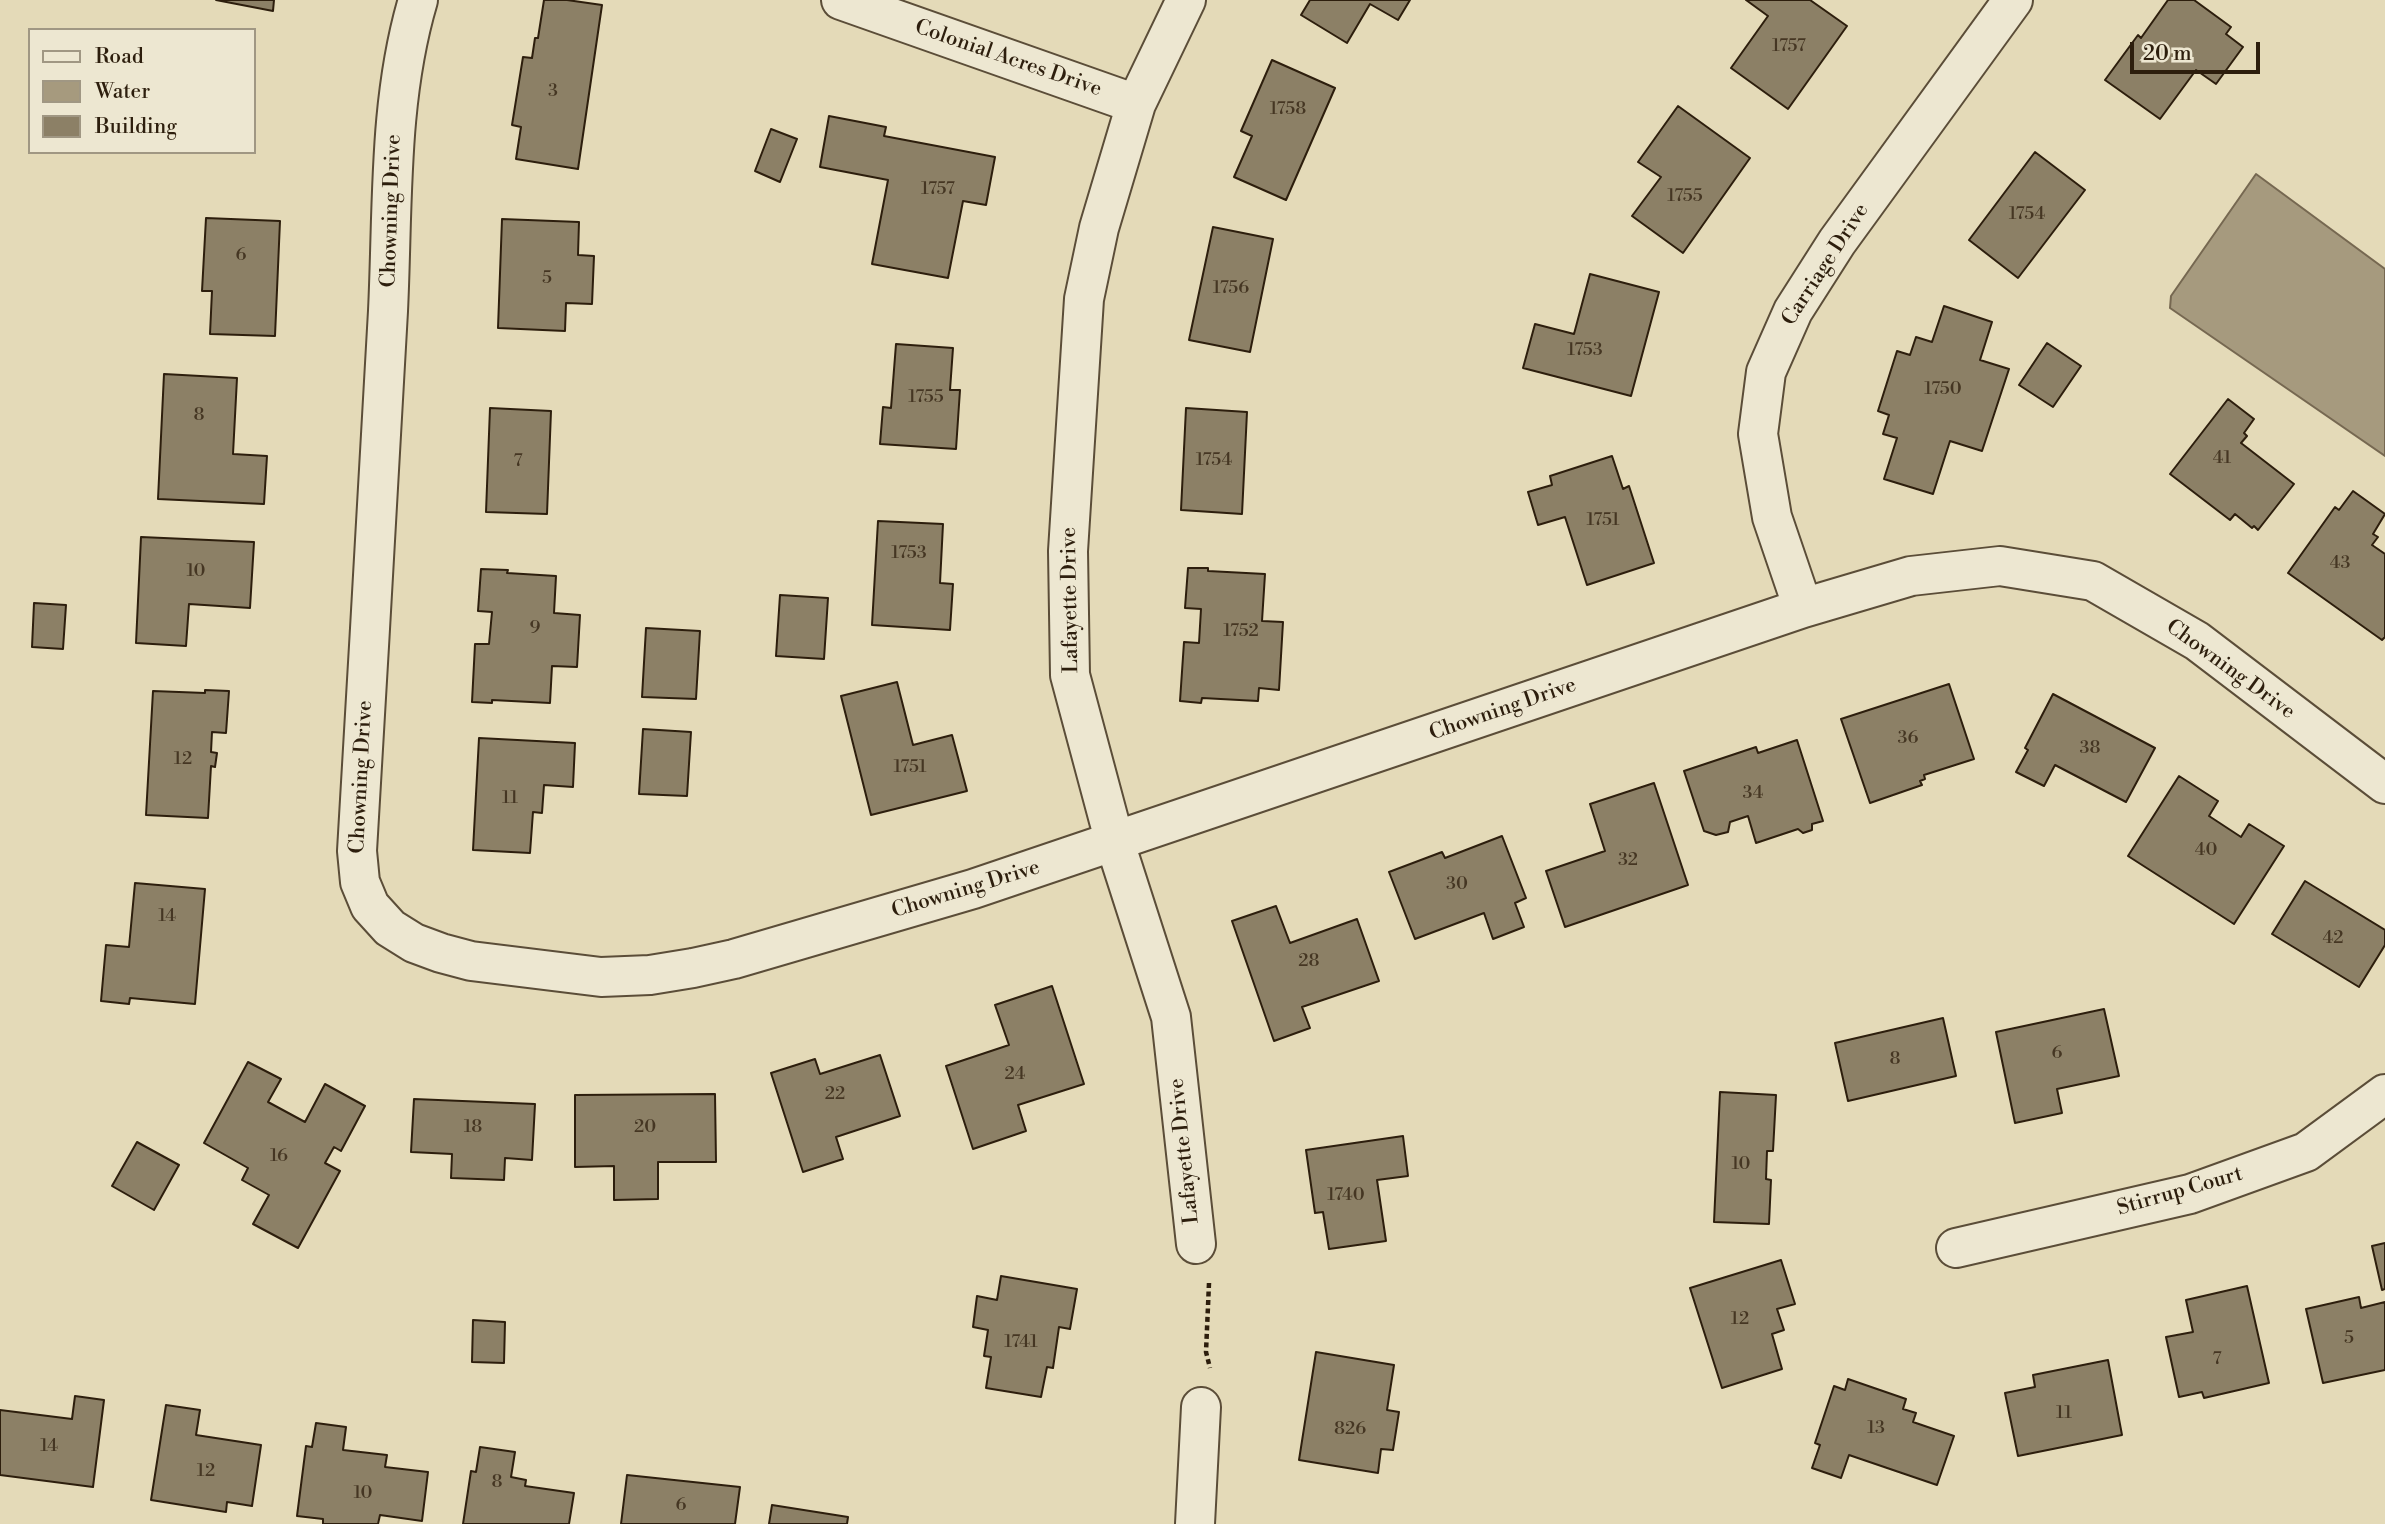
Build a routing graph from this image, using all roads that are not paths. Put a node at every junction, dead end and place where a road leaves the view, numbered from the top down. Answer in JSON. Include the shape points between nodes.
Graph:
{"nodes":[{"id":1,"x":418,"y":0,"type":"edge"},
{"id":2,"x":841,"y":0,"type":"edge"},
{"id":3,"x":1186,"y":0,"type":"edge"},
{"id":4,"x":2013,"y":0,"type":"edge"},
{"id":5,"x":1136,"y":104,"type":"junction"},
{"id":6,"x":1803,"y":607,"type":"junction"},
{"id":7,"x":2385,"y":784,"type":"edge"},
{"id":8,"x":1115,"y":843,"type":"junction"},
{"id":9,"x":2385,"y":1094,"type":"edge"},
{"id":10,"x":1196,"y":1244,"type":"road end"},
{"id":11,"x":1956,"y":1248,"type":"dead end"},
{"id":12,"x":1201,"y":1408,"type":"road end"},
{"id":13,"x":1195,"y":1524,"type":"edge"}],
"edges":[{"from":1,"to":8,"type":"street","name":"Chowning Drive","via":[[396,115],[357,851],[360,882],[370,906],[390,928],[414,943],[471,961],[601,977],[650,975],[734,959]]},
{"from":2,"to":5,"type":"street","name":"Colonial Acres Drive"},
{"from":3,"to":5,"type":"street","name":"Lafayette Drive"},
{"from":4,"to":6,"type":"street","name":"Carriage Drive","via":[[1837,242],[1793,311],[1766,372],[1758,434],[1772,517]]},
{"from":5,"to":8,"type":"street","name":"Lafayette Drive","via":[[1099,228],[1084,299],[1068,551],[1070,675]]},
{"from":6,"to":7,"type":"street","name":"Chowning Drive","via":[[1911,576],[2000,566],[2093,581],[2197,641]]},
{"from":6,"to":8,"type":"street","name":"Chowning Drive"},
{"from":8,"to":10,"type":"street","name":"Lafayette Drive","via":[[1171,1017]]},
{"from":9,"to":11,"type":"street","name":"Stirrup Court","via":[[2306,1152],[2190,1194]]},
{"from":12,"to":13,"type":"street"}]}
